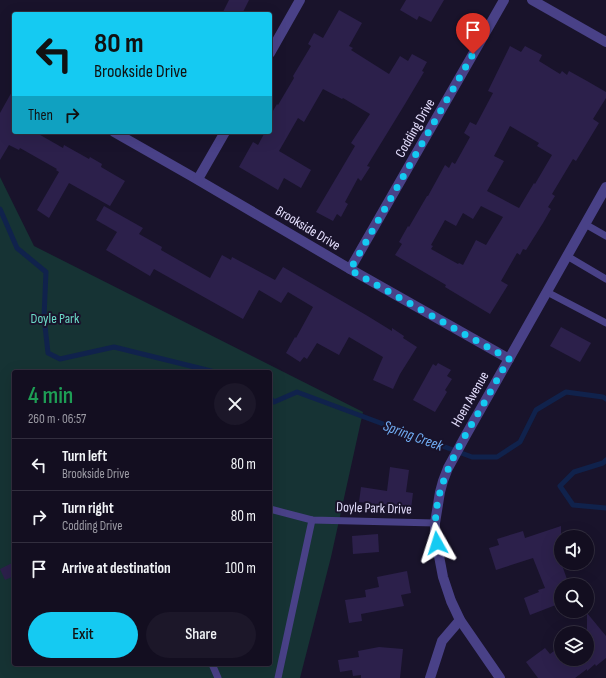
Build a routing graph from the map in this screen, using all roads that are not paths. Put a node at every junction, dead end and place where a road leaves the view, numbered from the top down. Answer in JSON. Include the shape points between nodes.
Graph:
{"nodes":[{"id":1,"x":300,"y":0,"type":"edge"},
{"id":2,"x":504,"y":0,"type":"edge"},
{"id":3,"x":532,"y":0,"type":"edge"},
{"id":4,"x":606,"y":42,"type":"edge"},
{"id":5,"x":272,"y":49,"type":"edge"},
{"id":6,"x":118,"y":134,"type":"edge"},
{"id":7,"x":224,"y":134,"type":"edge"},
{"id":8,"x":198,"y":180,"type":"junction"},
{"id":9,"x":605,"y":190,"type":"edge"},
{"id":10,"x":585,"y":224,"type":"junction"},
{"id":11,"x":606,"y":236,"type":"edge"},
{"id":12,"x":567,"y":256,"type":"junction"},
{"id":13,"x":350,"y":270,"type":"junction"},
{"id":14,"x":606,"y":279,"type":"edge"},
{"id":15,"x":547,"y":292,"type":"junction"},
{"id":16,"x":606,"y":323,"type":"edge"},
{"id":17,"x":509,"y":359,"type":"junction"},
{"id":18,"x":272,"y":510,"type":"edge"},
{"id":19,"x":312,"y":520,"type":"junction"},
{"id":20,"x":435,"y":523,"type":"junction"},
{"id":21,"x":460,"y":620,"type":"junction"},
{"id":22,"x":213,"y":666,"type":"edge"},
{"id":23,"x":218,"y":678,"type":"edge"},
{"id":24,"x":278,"y":678,"type":"edge"},
{"id":25,"x":430,"y":678,"type":"edge"},
{"id":26,"x":500,"y":678,"type":"edge"}],
"edges":[{"from":1,"to":5,"type":"street"},
{"from":2,"to":13,"type":"street","name":"Codding Drive"},
{"from":3,"to":4,"type":"street"},
{"from":6,"to":8,"type":"street","name":"Brookside Drive"},
{"from":7,"to":8,"type":"street"},
{"from":8,"to":13,"type":"street","name":"Brookside Drive"},
{"from":9,"to":10,"type":"street","name":"Hoen Avenue"},
{"from":10,"to":11,"type":"lane"},
{"from":10,"to":12,"type":"street","name":"Hoen Avenue"},
{"from":12,"to":14,"type":"lane"},
{"from":12,"to":15,"type":"street","name":"Hoen Avenue"},
{"from":13,"to":17,"type":"street","name":"Brookside Drive"},
{"from":15,"to":16,"type":"lane"},
{"from":15,"to":17,"type":"street","name":"Hoen Avenue"},
{"from":17,"to":20,"type":"street","name":"Hoen Avenue","via":[[448,468],[440,492]]},
{"from":18,"to":19,"type":"lane","name":"Doyle Park Drive"},
{"from":19,"to":20,"type":"lane","name":"Doyle Park Drive"},
{"from":19,"to":24,"type":"lane"},
{"from":20,"to":21,"type":"street","name":"Hoen Avenue","via":[[443,577]]},
{"from":21,"to":25,"type":"street","via":[[442,641]]},
{"from":21,"to":26,"type":"street","name":"Hoen Avenue"},
{"from":22,"to":23,"type":"lane"}]}
